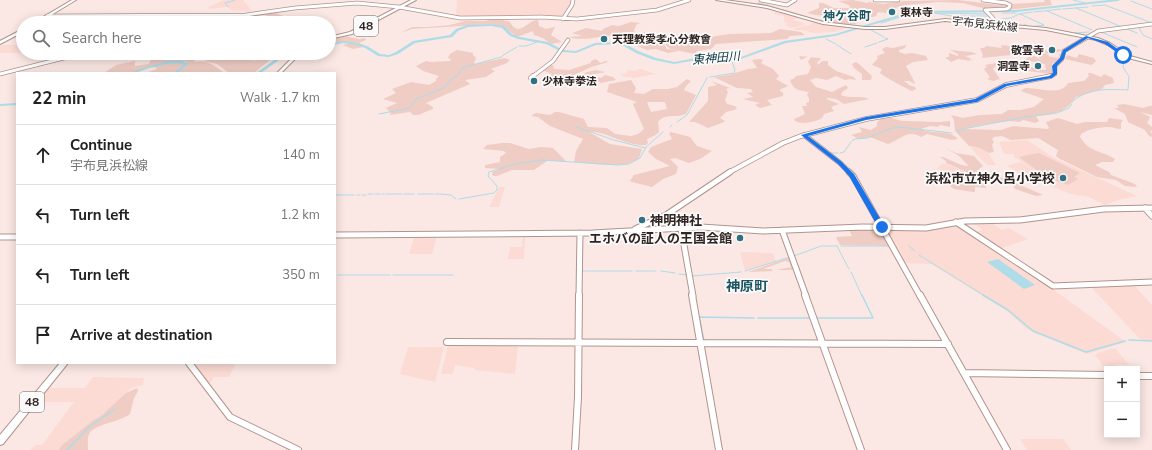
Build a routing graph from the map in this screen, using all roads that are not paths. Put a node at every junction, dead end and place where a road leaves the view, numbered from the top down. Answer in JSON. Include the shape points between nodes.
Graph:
{"nodes":[{"id":1,"x":74,"y":0,"type":"edge"},
{"id":2,"x":414,"y":0,"type":"edge"},
{"id":3,"x":573,"y":0,"type":"edge"},
{"id":4,"x":689,"y":0,"type":"edge"},
{"id":5,"x":718,"y":0,"type":"edge"},
{"id":6,"x":761,"y":0,"type":"edge"},
{"id":7,"x":795,"y":0,"type":"edge"},
{"id":8,"x":875,"y":0,"type":"edge"},
{"id":9,"x":898,"y":0,"type":"edge"},
{"id":10,"x":983,"y":0,"type":"edge"},
{"id":11,"x":400,"y":7,"type":"junction"},
{"id":12,"x":245,"y":15,"type":"junction"},
{"id":13,"x":47,"y":16,"type":"joint"},
{"id":14,"x":242,"y":16,"type":"edge"},
{"id":15,"x":563,"y":19,"type":"junction"},
{"id":16,"x":1152,"y":24,"type":"edge"},
{"id":17,"x":996,"y":25,"type":"junction"},
{"id":18,"x":16,"y":34,"type":"edge"},
{"id":19,"x":336,"y":36,"type":"edge"},
{"id":20,"x":1087,"y":37,"type":"junction"},
{"id":21,"x":568,"y":40,"type":"dead end"},
{"id":22,"x":0,"y":44,"type":"edge"},
{"id":23,"x":56,"y":60,"type":"edge"},
{"id":24,"x":292,"y":60,"type":"edge"},
{"id":25,"x":1152,"y":62,"type":"edge"},
{"id":26,"x":280,"y":72,"type":"edge"},
{"id":27,"x":0,"y":74,"type":"edge"},
{"id":28,"x":530,"y":78,"type":"dead end"},
{"id":29,"x":804,"y":135,"type":"junction"},
{"id":30,"x":1145,"y":208,"type":"junction"},
{"id":31,"x":1152,"y":208,"type":"edge"},
{"id":32,"x":1152,"y":216,"type":"edge"},
{"id":33,"x":956,"y":222,"type":"junction"},
{"id":34,"x":882,"y":227,"type":"junction"},
{"id":35,"x":681,"y":228,"type":"junction"},
{"id":36,"x":782,"y":230,"type":"junction"},
{"id":37,"x":630,"y":231,"type":"junction"},
{"id":38,"x":580,"y":233,"type":"junction"},
{"id":39,"x":336,"y":235,"type":"edge"},
{"id":40,"x":16,"y":237,"type":"edge"},
{"id":41,"x":0,"y":238,"type":"edge"},
{"id":42,"x":1152,"y":282,"type":"edge"},
{"id":43,"x":447,"y":342,"type":"dead end"},
{"id":44,"x":578,"y":343,"type":"junction"},
{"id":45,"x":701,"y":343,"type":"junction"},
{"id":46,"x":823,"y":344,"type":"junction"},
{"id":47,"x":948,"y":344,"type":"junction"},
{"id":48,"x":63,"y":364,"type":"edge"},
{"id":49,"x":190,"y":364,"type":"edge"},
{"id":50,"x":964,"y":373,"type":"junction"},
{"id":51,"x":1104,"y":375,"type":"edge"},
{"id":52,"x":1140,"y":376,"type":"edge"},
{"id":53,"x":1152,"y":376,"type":"edge"},
{"id":54,"x":0,"y":441,"type":"edge"},
{"id":55,"x":298,"y":450,"type":"edge"},
{"id":56,"x":575,"y":450,"type":"edge"},
{"id":57,"x":719,"y":450,"type":"edge"},
{"id":58,"x":861,"y":450,"type":"edge"},
{"id":59,"x":1007,"y":450,"type":"edge"}],
"edges":[{"from":1,"to":13,"type":"main road"},
{"from":2,"to":11,"type":"main road","number":"48"},
{"from":3,"to":15,"type":"street"},
{"from":4,"to":15,"type":"street","via":[[657,10]]},
{"from":5,"to":17,"type":"main road","name":"宇布見浜松線","via":[[765,7],[816,21],[862,28],[886,28],[941,20]]},
{"from":6,"to":7,"type":"street","via":[[787,5]]},
{"from":8,"to":9,"type":"street"},
{"from":10,"to":17,"type":"street","via":[[1010,5],[1006,9],[986,11]]},
{"from":11,"to":12,"type":"street","via":[[352,4]]},
{"from":11,"to":15,"type":"street","via":[[460,18]]},
{"from":11,"to":19,"type":"main road","number":"48","via":[[351,33]]},
{"from":12,"to":13,"type":"street"},
{"from":12,"to":14,"type":"street"},
{"from":16,"to":20,"type":"street","via":[[1102,30]]},
{"from":17,"to":20,"type":"main road","name":"宇布見浜松線","via":[[1042,29]]},
{"from":18,"to":22,"type":"main road"},
{"from":20,"to":25,"type":"main road","name":"宇布見浜松線","via":[[1107,43],[1133,59]]},
{"from":20,"to":29,"type":"street","via":[[1064,51],[1062,59],[1055,66],[1055,74],[1050,77],[1006,85],[977,100],[866,119]]},
{"from":21,"to":28,"type":"street","via":[[552,62],[536,71]]},
{"from":23,"to":27,"type":"street"},
{"from":24,"to":26,"type":"main road"},
{"from":29,"to":34,"type":"street","via":[[852,175]]},
{"from":29,"to":37,"type":"street","via":[[738,167],[666,215]]},
{"from":30,"to":31,"type":"street"},
{"from":30,"to":32,"type":"street"},
{"from":30,"to":33,"type":"street","via":[[1104,209],[1020,220]]},
{"from":33,"to":34,"type":"street","via":[[931,228]]},
{"from":33,"to":42,"type":"street","via":[[1053,286]]},
{"from":34,"to":36,"type":"street"},
{"from":34,"to":47,"type":"street"},
{"from":35,"to":36,"type":"street"},
{"from":35,"to":37,"type":"street"},
{"from":35,"to":45,"type":"street"},
{"from":36,"to":46,"type":"street"},
{"from":37,"to":38,"type":"street"},
{"from":38,"to":39,"type":"street"},
{"from":38,"to":44,"type":"street"},
{"from":40,"to":41,"type":"street"},
{"from":43,"to":44,"type":"street"},
{"from":44,"to":45,"type":"street"},
{"from":44,"to":56,"type":"street"},
{"from":45,"to":46,"type":"street"},
{"from":45,"to":57,"type":"street"},
{"from":46,"to":47,"type":"street"},
{"from":46,"to":58,"type":"street"},
{"from":47,"to":50,"type":"street"},
{"from":48,"to":54,"type":"main road","number":"48"},
{"from":49,"to":55,"type":"street","via":[[230,417]]},
{"from":50,"to":51,"type":"street"},
{"from":50,"to":59,"type":"street"},
{"from":52,"to":53,"type":"street"}]}
